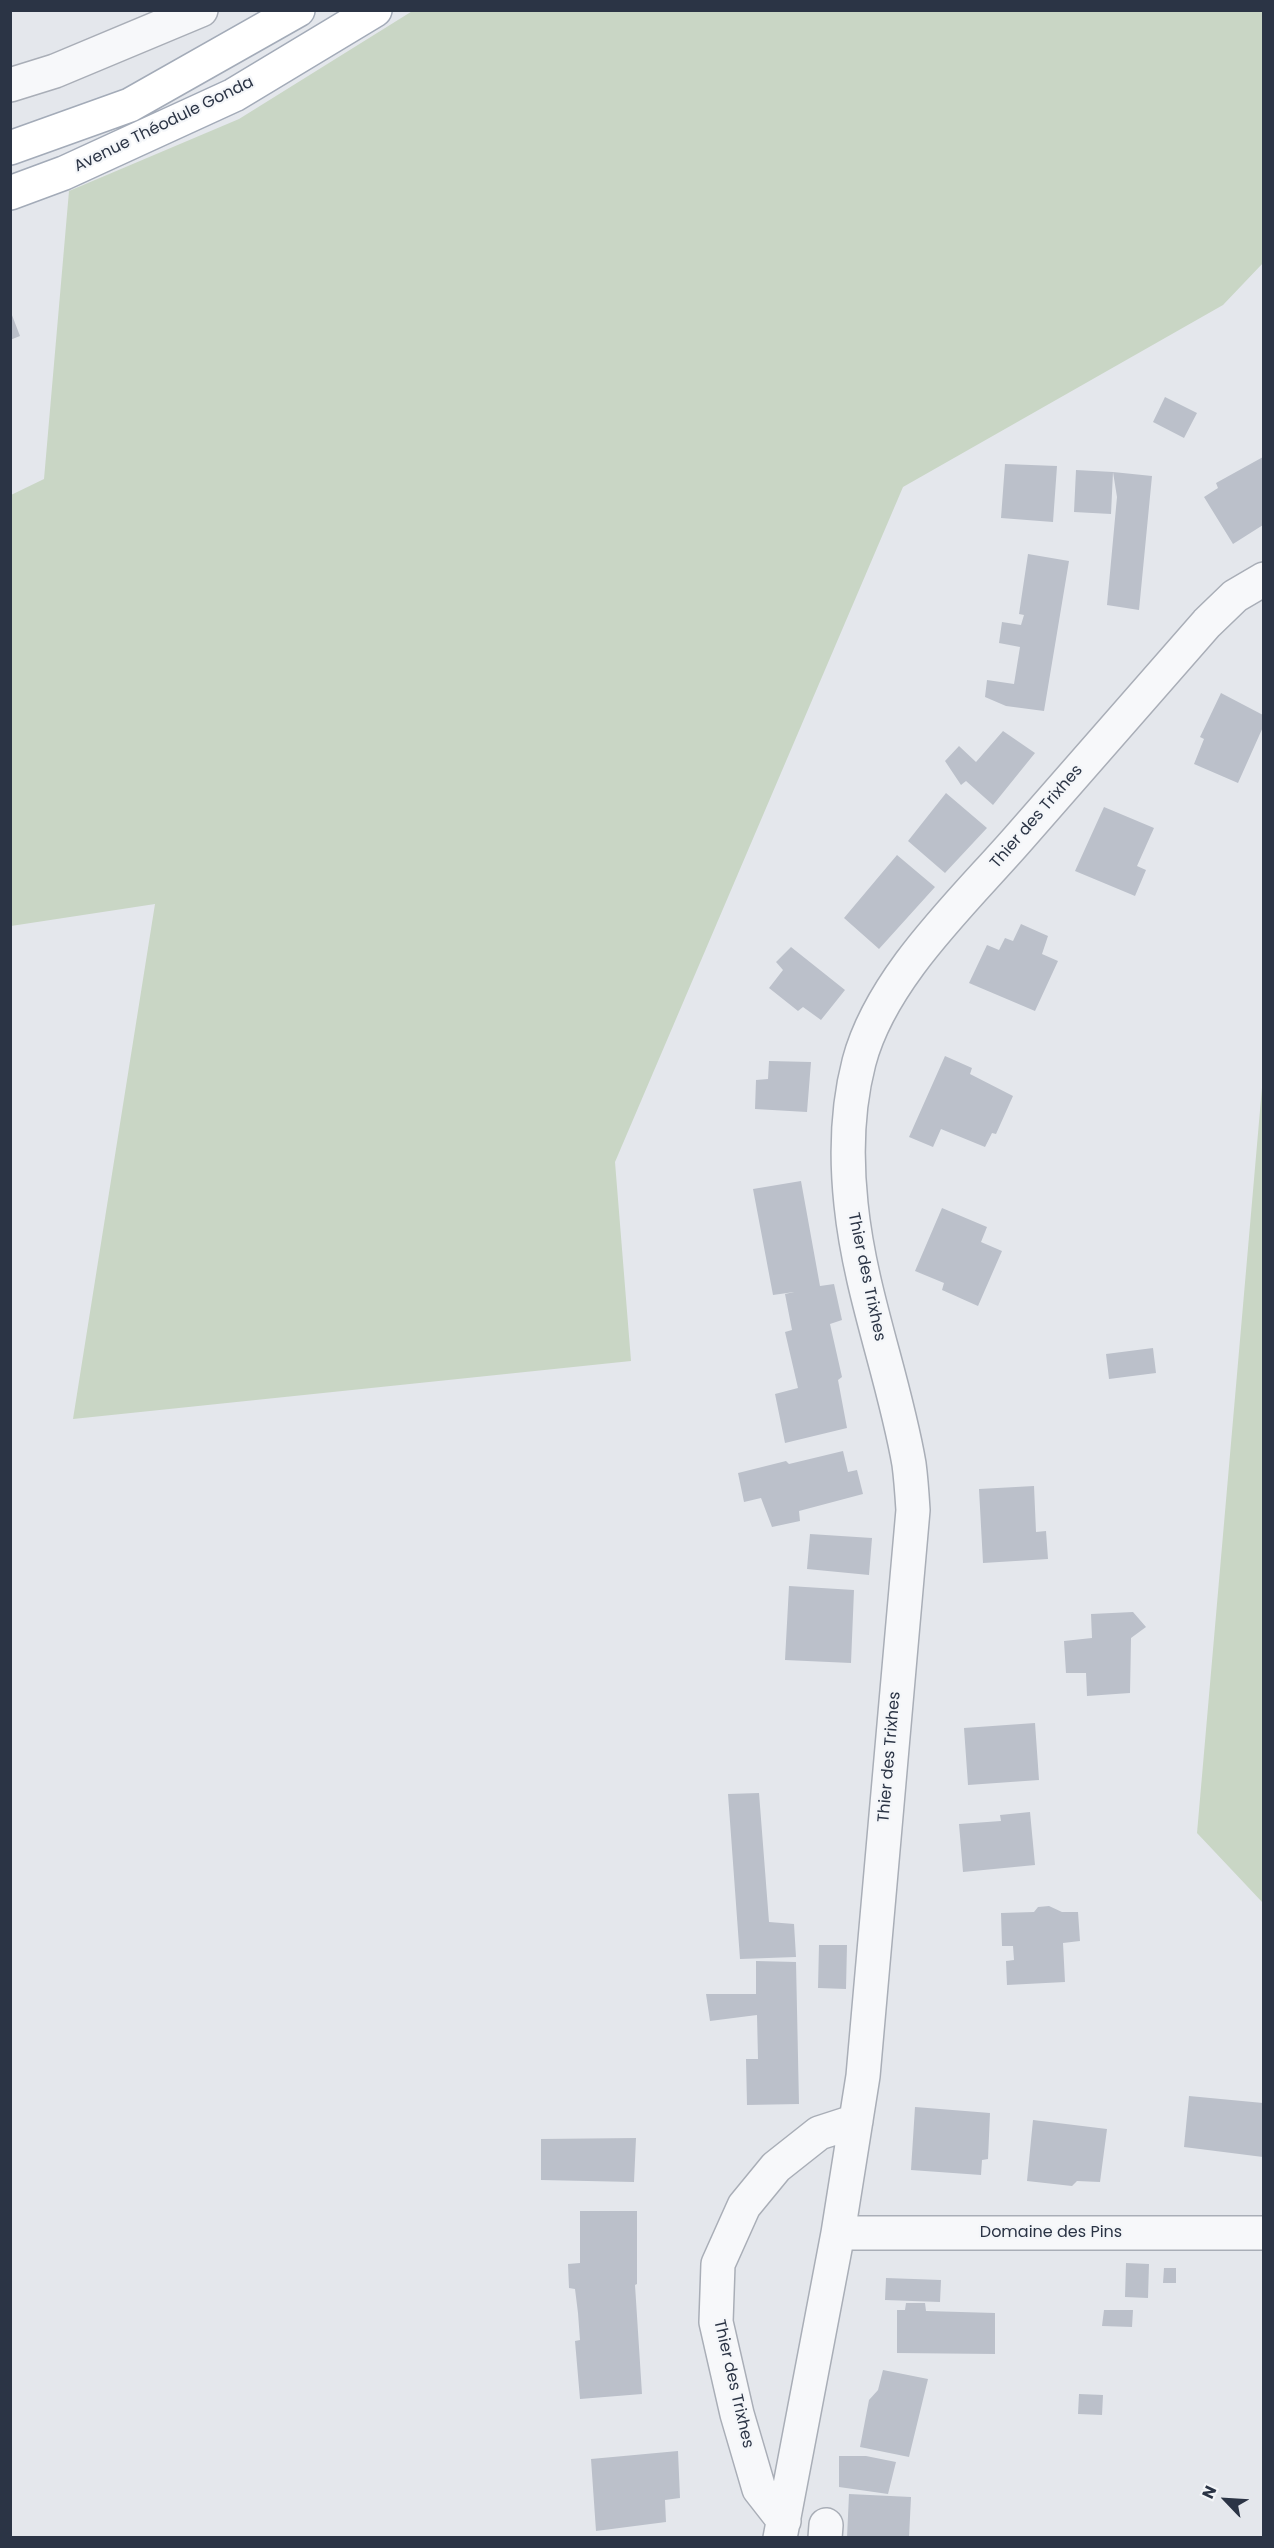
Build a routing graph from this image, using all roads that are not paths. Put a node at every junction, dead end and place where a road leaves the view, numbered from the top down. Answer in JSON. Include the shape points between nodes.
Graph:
{"nodes":[{"id":1,"x":201,"y":10,"type":"edge"},
{"id":2,"x":298,"y":10,"type":"edge"},
{"id":3,"x":375,"y":10,"type":"edge"},
{"id":4,"x":10,"y":86,"type":"edge"},
{"id":5,"x":10,"y":148,"type":"edge"},
{"id":6,"x":10,"y":193,"type":"edge"},
{"id":7,"x":1263,"y":579,"type":"edge"},
{"id":8,"x":856,"y":2121,"type":"junction"},
{"id":9,"x":838,"y":2233,"type":"junction"},
{"id":10,"x":1263,"y":2233,"type":"edge"},
{"id":11,"x":782,"y":2529,"type":"edge"}],
"edges":[{"from":1,"to":4,"type":"street"},
{"from":2,"to":5,"type":"main road","name":"Avenue Théodule Gonda","via":[[130,105]]},
{"from":3,"to":6,"type":"main road","name":"Avenue Théodule Gonda","via":[[234,95],[64,173]]},
{"from":7,"to":8,"type":"street","name":"Thier des Trixhes","via":[[1235,596],[1207,624],[941,926],[890,995],[873,1025],[860,1061],[850,1112],[851,1206],[909,1465],[913,1510]]},
{"from":8,"to":9,"type":"street","name":"Thier des Trixhes"},
{"from":8,"to":11,"type":"street","name":"Thier des Trixhes","via":[[819,2133],[776,2167],[744,2206],[718,2264],[716,2322],[737,2414],[759,2490]]},
{"from":9,"to":10,"type":"street","name":"Domaine des Pins"},
{"from":9,"to":11,"type":"street","name":"Thier des Trixhes"}]}
